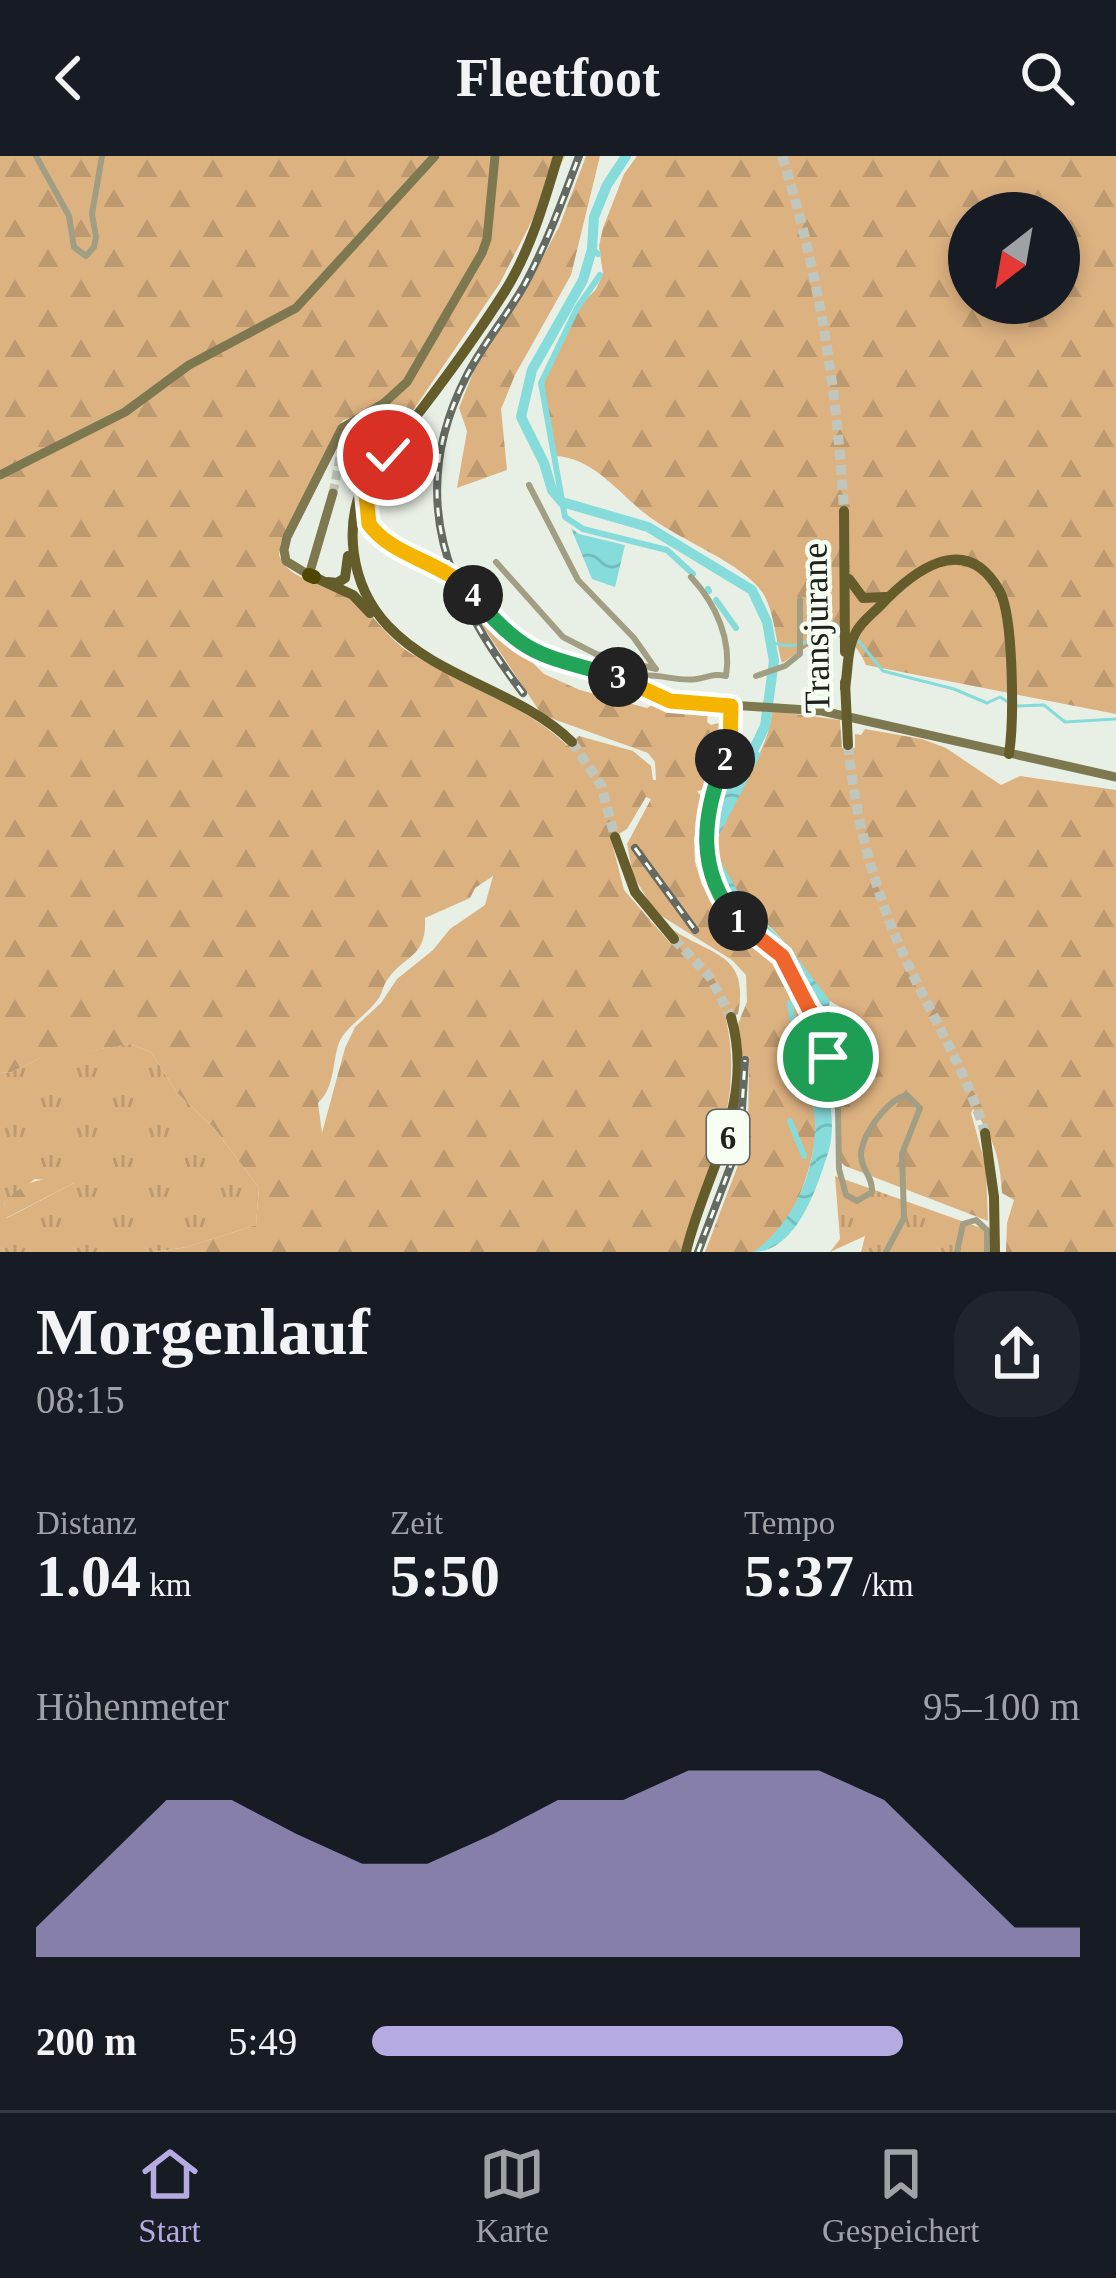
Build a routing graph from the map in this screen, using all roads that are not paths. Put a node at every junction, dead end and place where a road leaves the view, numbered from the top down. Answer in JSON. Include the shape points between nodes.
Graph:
{"nodes":[{"id":1,"x":35,"y":156,"type":"edge"},
{"id":2,"x":102,"y":156,"type":"edge"},
{"id":3,"x":435,"y":156,"type":"edge"},
{"id":4,"x":495,"y":156,"type":"edge"},
{"id":5,"x":558,"y":156,"type":"edge"},
{"id":6,"x":386,"y":445,"type":"junction"},
{"id":7,"x":0,"y":475,"type":"edge"},
{"id":8,"x":529,"y":485,"type":"dead end"},
{"id":9,"x":333,"y":493,"type":"tunnel mouth"},
{"id":10,"x":844,"y":511,"type":"tunnel mouth"},
{"id":11,"x":844,"y":561,"type":"junction"},
{"id":12,"x":496,"y":562,"type":"dead end"},
{"id":13,"x":353,"y":574,"type":"junction"},
{"id":14,"x":312,"y":576,"type":"junction"},
{"id":15,"x":692,"y":577,"type":"dead end"},
{"id":16,"x":888,"y":596,"type":"junction"},
{"id":17,"x":800,"y":600,"type":"dead end"},
{"id":18,"x":397,"y":635,"type":"junction"},
{"id":19,"x":655,"y":668,"type":"junction"},
{"id":20,"x":664,"y":675,"type":"junction"},
{"id":21,"x":756,"y":676,"type":"dead end"},
{"id":22,"x":628,"y":681,"type":"junction"},
{"id":23,"x":845,"y":688,"type":"junction"},
{"id":24,"x":734,"y":706,"type":"junction"},
{"id":25,"x":572,"y":742,"type":"tunnel mouth"},
{"id":26,"x":848,"y":742,"type":"tunnel mouth"},
{"id":27,"x":1009,"y":754,"type":"junction"},
{"id":28,"x":1116,"y":777,"type":"edge"},
{"id":29,"x":615,"y":837,"type":"tunnel mouth"},
{"id":30,"x":674,"y":938,"type":"tunnel mouth"},
{"id":31,"x":731,"y":1017,"type":"tunnel mouth"},
{"id":32,"x":985,"y":1133,"type":"tunnel mouth"},
{"id":33,"x":686,"y":1252,"type":"edge"},
{"id":34,"x":886,"y":1252,"type":"edge"},
{"id":35,"x":957,"y":1252,"type":"edge"},
{"id":36,"x":991,"y":1252,"type":"edge"}],
"edges":[{"from":1,"to":2,"type":"street","via":[[69,216],[74,248],[86,256],[94,247]]},
{"from":3,"to":7,"type":"street","via":[[296,308]]},
{"from":4,"to":14,"type":"street","via":[[482,253],[407,382],[339,432],[287,537],[286,561]]},
{"from":5,"to":6,"type":"main road","via":[[514,276],[442,382]]},
{"from":6,"to":13,"type":"main road","via":[[355,512]]},
{"from":6,"to":22,"type":"street","via":[[366,494],[369,524],[381,537],[457,578],[525,646]]},
{"from":8,"to":19,"type":"street","via":[[578,580]]},
{"from":9,"to":14,"type":"street"},
{"from":10,"to":11,"type":"main road","name":"Transjurane"},
{"from":11,"to":16,"type":"main road","via":[[859,595]]},
{"from":11,"to":23,"type":"main road","name":"Transjurane"},
{"from":12,"to":19,"type":"street","via":[[563,637]]},
{"from":13,"to":14,"type":"main road","via":[[337,583]]},
{"from":13,"to":18,"type":"main road"},
{"from":14,"to":18,"type":"main road","via":[[357,598]]},
{"from":15,"to":20,"type":"street","via":[[721,623],[726,676]]},
{"from":16,"to":23,"type":"main road","via":[[855,634]]},
{"from":16,"to":27,"type":"main road","via":[[927,565],[961,562],[990,577],[1006,607]]},
{"from":17,"to":21,"type":"street","via":[[798,657]]},
{"from":18,"to":25,"type":"main road"},
{"from":19,"to":20,"type":"street"},
{"from":20,"to":22,"type":"street"},
{"from":22,"to":24,"type":"street","via":[[676,702]]},
{"from":23,"to":26,"type":"main road","name":"Transjurane"},
{"from":24,"to":27,"type":"street","via":[[822,711]]},
{"from":24,"to":34,"type":"street","via":[[730,750],[706,820],[706,856],[729,908],[782,956],[826,1024],[845,1195],[857,1201],[872,1192],[861,1153],[886,1109],[907,1095],[920,1108],[902,1154],[904,1218]]},
{"from":27,"to":28,"type":"street"},
{"from":29,"to":30,"type":"main road","via":[[635,892]]},
{"from":31,"to":33,"type":"main road","number":"6","via":[[733,1116]]},
{"from":32,"to":36,"type":"main road"},
{"from":35,"to":36,"type":"street","via":[[962,1224],[976,1220]]}]}
